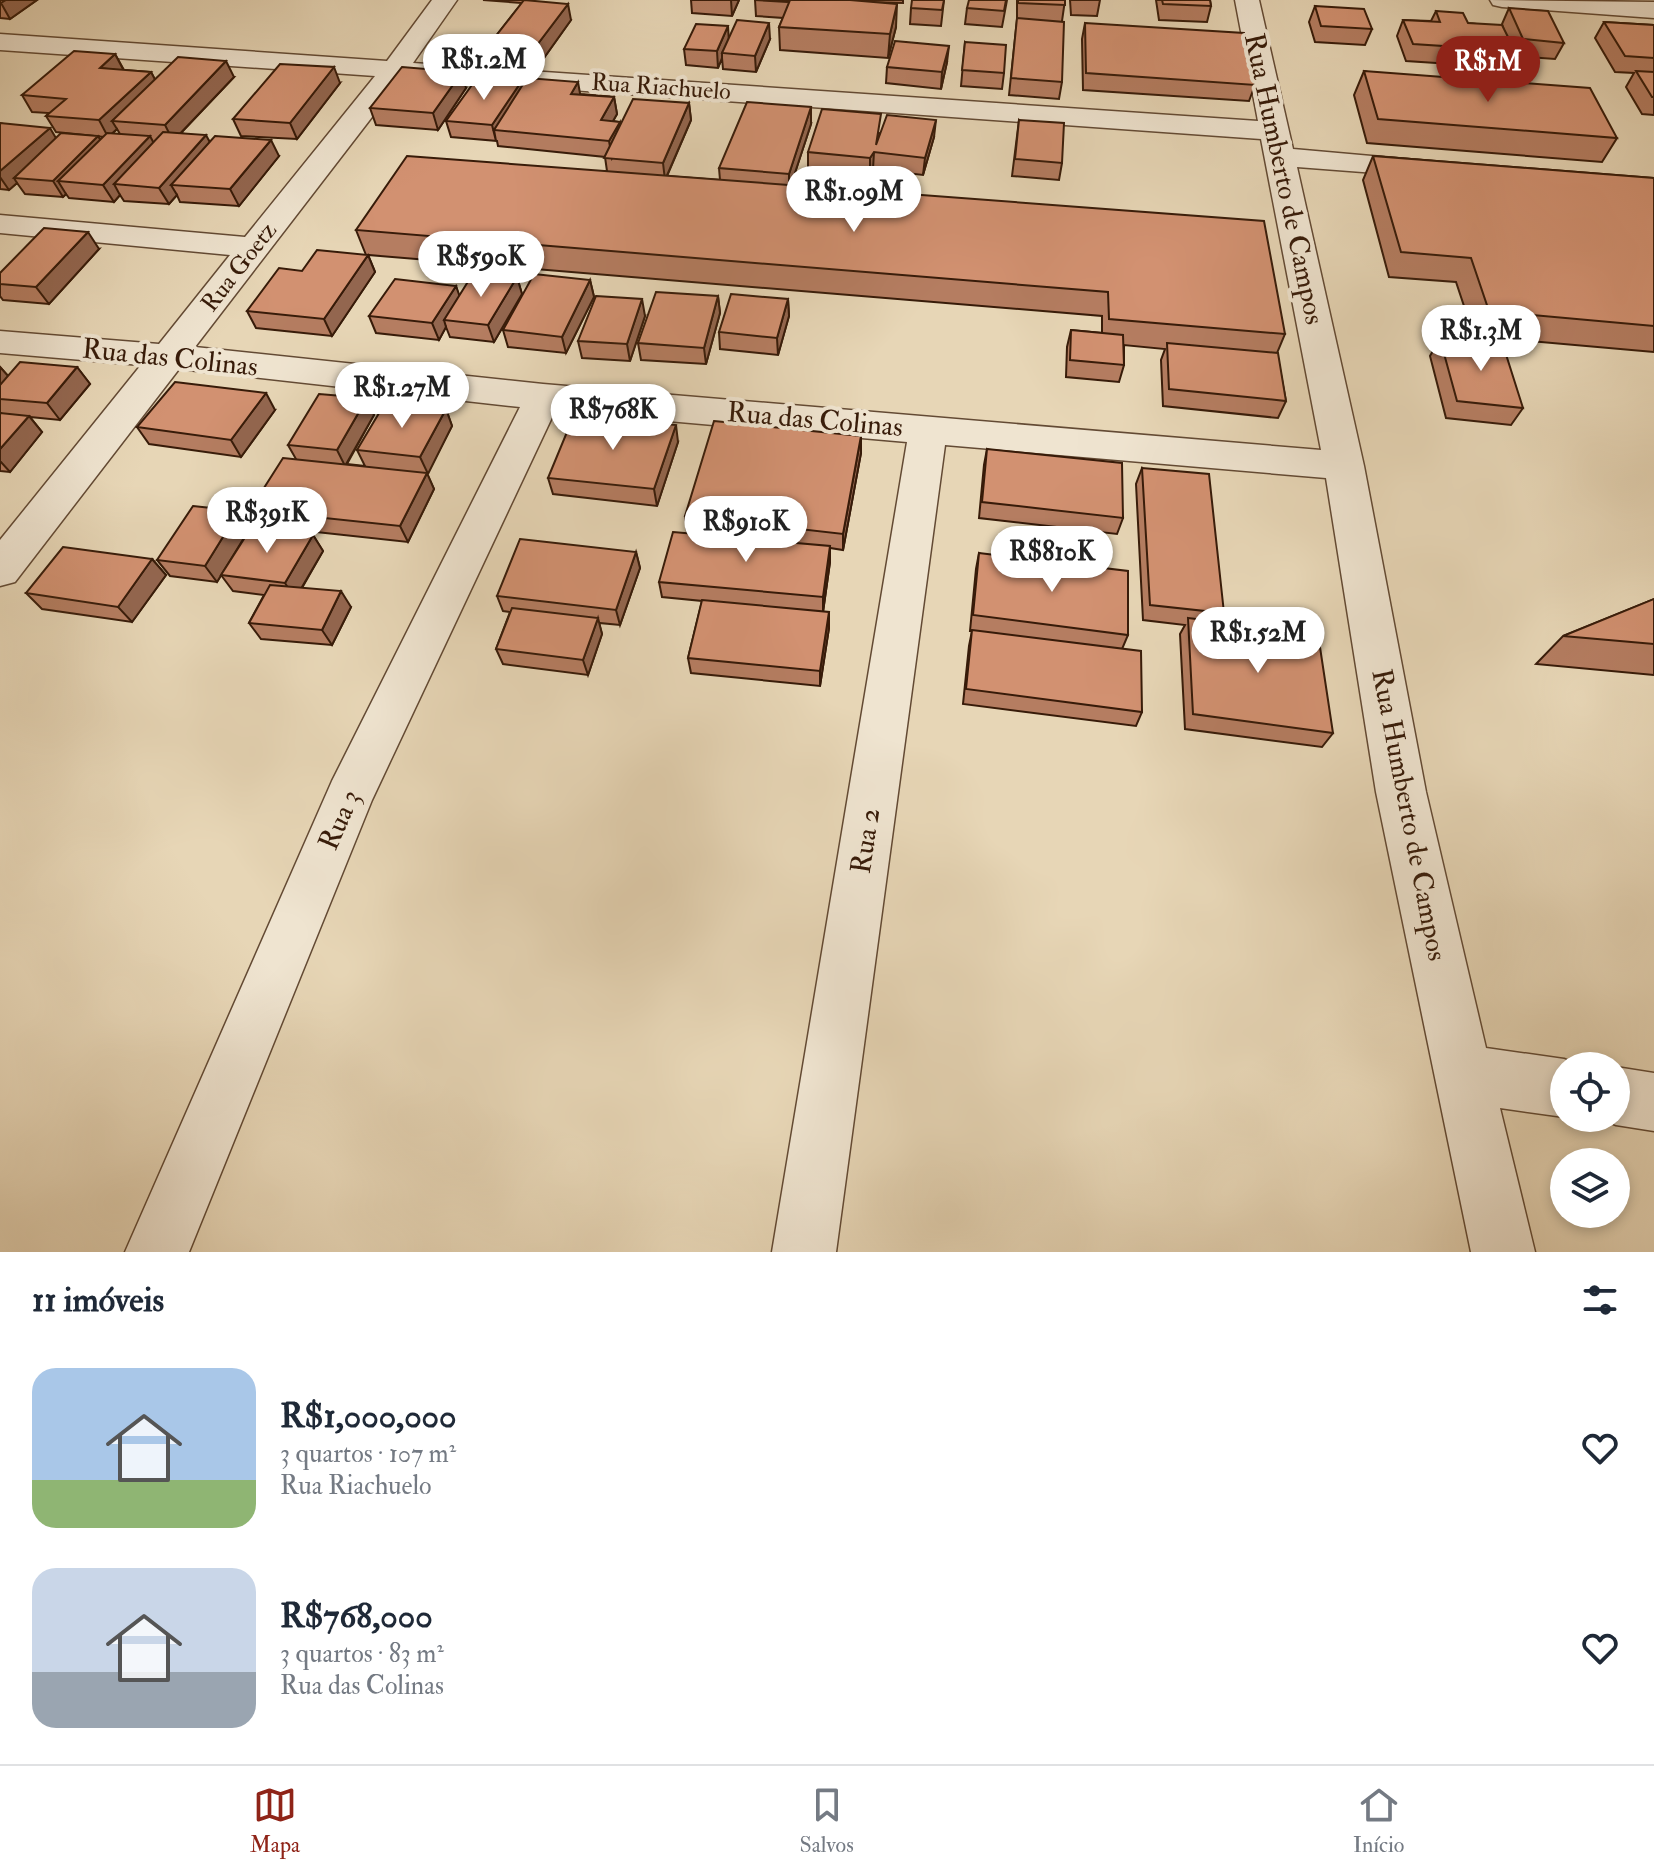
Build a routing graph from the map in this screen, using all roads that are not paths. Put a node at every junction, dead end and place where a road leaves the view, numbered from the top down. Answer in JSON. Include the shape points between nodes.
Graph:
{"nodes":[{"id":1,"x":445,"y":0,"type":"edge"},
{"id":2,"x":1247,"y":0,"type":"edge"},
{"id":3,"x":1502,"y":0,"type":"edge"},
{"id":4,"x":1654,"y":10,"type":"edge"},
{"id":5,"x":0,"y":42,"type":"edge"},
{"id":6,"x":396,"y":68,"type":"junction"},
{"id":7,"x":1276,"y":144,"type":"junction"},
{"id":8,"x":1451,"y":170,"type":"edge"},
{"id":9,"x":0,"y":224,"type":"edge"},
{"id":10,"x":254,"y":248,"type":"junction"},
{"id":11,"x":0,"y":342,"type":"edge"},
{"id":12,"x":168,"y":356,"type":"junction"},
{"id":13,"x":543,"y":397,"type":"junction"},
{"id":14,"x":928,"y":429,"type":"junction"},
{"id":15,"x":1344,"y":466,"type":"junction"},
{"id":16,"x":0,"y":570,"type":"edge"},
{"id":17,"x":1462,"y":1073,"type":"junction"},
{"id":18,"x":1550,"y":1086,"type":"edge"},
{"id":19,"x":1630,"y":1098,"type":"edge"},
{"id":20,"x":1654,"y":1102,"type":"edge"},
{"id":21,"x":157,"y":1252,"type":"edge"},
{"id":22,"x":804,"y":1252,"type":"edge"},
{"id":23,"x":1503,"y":1252,"type":"edge"}],
"edges":[{"from":1,"to":6,"type":"street","name":"Rua Goetz"},
{"from":2,"to":7,"type":"street","name":"Rua Humberto de Campos"},
{"from":3,"to":4,"type":"street"},
{"from":5,"to":6,"type":"street","name":"Rua Riachuelo"},
{"from":6,"to":7,"type":"street","name":"Rua Riachuelo"},
{"from":6,"to":10,"type":"street","name":"Rua Goetz"},
{"from":7,"to":8,"type":"street","name":"Rua Riachuelo"},
{"from":7,"to":15,"type":"street","name":"Rua Humberto de Campos"},
{"from":9,"to":10,"type":"street"},
{"from":10,"to":12,"type":"street","name":"Rua Goetz"},
{"from":11,"to":12,"type":"street","name":"Rua das Colinas"},
{"from":12,"to":13,"type":"street","name":"Rua das Colinas"},
{"from":12,"to":16,"type":"street","name":"Rua Goetz"},
{"from":13,"to":14,"type":"street","name":"Rua das Colinas"},
{"from":13,"to":21,"type":"street","name":"Rua 3","via":[[349,797]]},
{"from":14,"to":15,"type":"street","name":"Rua das Colinas"},
{"from":14,"to":22,"type":"street","name":"Rua 2"},
{"from":15,"to":17,"type":"street","name":"Rua Humberto de Campos","via":[[1401,792]]},
{"from":17,"to":18,"type":"street"},
{"from":17,"to":23,"type":"street","name":"Rua Humberto de Campos"},
{"from":19,"to":20,"type":"street"}]}
